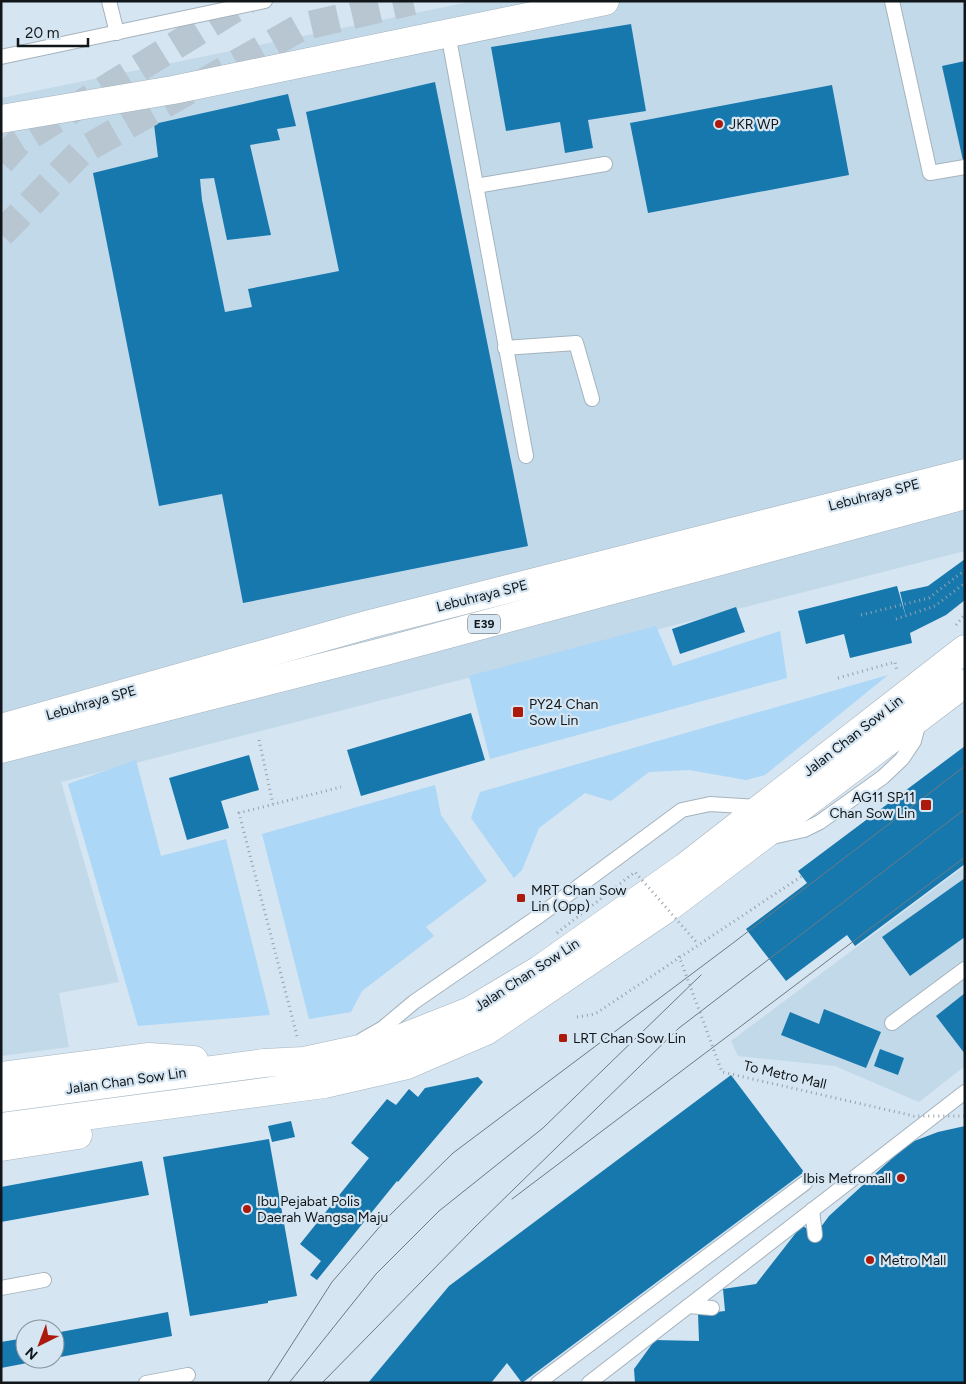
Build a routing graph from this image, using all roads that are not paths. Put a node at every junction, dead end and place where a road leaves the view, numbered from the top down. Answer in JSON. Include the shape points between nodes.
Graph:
{"nodes":[{"id":1,"x":109,"y":1,"type":"edge"},
{"id":2,"x":265,"y":1,"type":"edge"},
{"id":3,"x":605,"y":1,"type":"edge"},
{"id":4,"x":892,"y":1,"type":"edge"},
{"id":5,"x":117,"y":33,"type":"junction"},
{"id":6,"x":448,"y":33,"type":"junction"},
{"id":7,"x":1,"y":57,"type":"edge"},
{"id":8,"x":1,"y":120,"type":"edge"},
{"id":9,"x":605,"y":164,"type":"dead end"},
{"id":10,"x":965,"y":167,"type":"edge"},
{"id":11,"x":476,"y":186,"type":"junction"},
{"id":12,"x":505,"y":348,"type":"junction"},
{"id":13,"x":592,"y":399,"type":"dead end"},
{"id":14,"x":526,"y":456,"type":"dead end"},
{"id":15,"x":965,"y":473,"type":"edge"},
{"id":16,"x":965,"y":495,"type":"edge"},
{"id":17,"x":965,"y":649,"type":"edge"},
{"id":18,"x":965,"y":684,"type":"edge"},
{"id":19,"x":1,"y":728,"type":"edge"},
{"id":20,"x":1,"y":749,"type":"edge"},
{"id":21,"x":761,"y":808,"type":"junction"},
{"id":22,"x":965,"y":969,"type":"edge"},
{"id":23,"x":892,"y":1023,"type":"dead end"},
{"id":24,"x":335,"y":1054,"type":"junction"},
{"id":25,"x":264,"y":1063,"type":"junction"},
{"id":26,"x":1,"y":1076,"type":"edge"},
{"id":27,"x":965,"y":1092,"type":"edge"},
{"id":28,"x":1,"y":1098,"type":"edge"},
{"id":29,"x":215,"y":1099,"type":"junction"},
{"id":30,"x":1,"y":1127,"type":"edge"},
{"id":31,"x":1,"y":1147,"type":"edge"},
{"id":32,"x":805,"y":1183,"type":"dead end"},
{"id":33,"x":812,"y":1210,"type":"junction"},
{"id":34,"x":815,"y":1235,"type":"dead end"},
{"id":35,"x":44,"y":1280,"type":"dead end"},
{"id":36,"x":1,"y":1288,"type":"edge"},
{"id":37,"x":688,"y":1306,"type":"junction"},
{"id":38,"x":712,"y":1308,"type":"dead end"},
{"id":39,"x":188,"y":1375,"type":"dead end"},
{"id":40,"x":146,"y":1383,"type":"edge"},
{"id":41,"x":538,"y":1383,"type":"edge"},
{"id":42,"x":589,"y":1383,"type":"edge"}],
"edges":[{"from":1,"to":5,"type":"lane"},
{"from":2,"to":5,"type":"lane"},
{"from":3,"to":6,"type":"main road"},
{"from":4,"to":10,"type":"lane","via":[[930,173]]},
{"from":5,"to":7,"type":"lane"},
{"from":6,"to":8,"type":"main road","via":[[173,90]]},
{"from":6,"to":11,"type":"lane"},
{"from":9,"to":11,"type":"lane"},
{"from":11,"to":12,"type":"lane"},
{"from":12,"to":13,"type":"lane","via":[[576,343]]},
{"from":12,"to":14,"type":"lane"},
{"from":15,"to":19,"type":"main road","name":"Lebuhraya SPE","number":"E39","via":[[374,623]]},
{"from":16,"to":20,"type":"main road","name":"Lebuhraya SPE","number":"E39","via":[[382,652]]},
{"from":17,"to":21,"type":"main road","name":"Jalan Chan Sow Lin"},
{"from":18,"to":29,"type":"main road","name":"Jalan Chan Sow Lin","via":[[669,907],[486,1031],[407,1065],[324,1084]]},
{"from":21,"to":24,"type":"main road","name":"Jalan Chan Sow Lin","via":[[685,867],[539,970],[470,1011],[392,1042]]},
{"from":21,"to":24,"type":"lane","via":[[710,804],[682,810],[536,918],[414,1002],[383,1028]]},
{"from":22,"to":23,"type":"lane"},
{"from":24,"to":25,"type":"main road","name":"Jalan Chan Sow Lin"},
{"from":25,"to":26,"type":"main road","via":[[149,1058]]},
{"from":25,"to":28,"type":"main road","name":"Jalan Chan Sow Lin"},
{"from":27,"to":33,"type":"lane"},
{"from":29,"to":30,"type":"main road","name":"Jalan Chan Sow Lin"},
{"from":29,"to":31,"type":"main road","via":[[122,1128]]},
{"from":32,"to":41,"type":"lane"},
{"from":33,"to":34,"type":"lane"},
{"from":33,"to":37,"type":"lane"},
{"from":35,"to":36,"type":"lane"},
{"from":37,"to":38,"type":"lane"},
{"from":37,"to":42,"type":"lane"},
{"from":39,"to":40,"type":"lane"}]}
